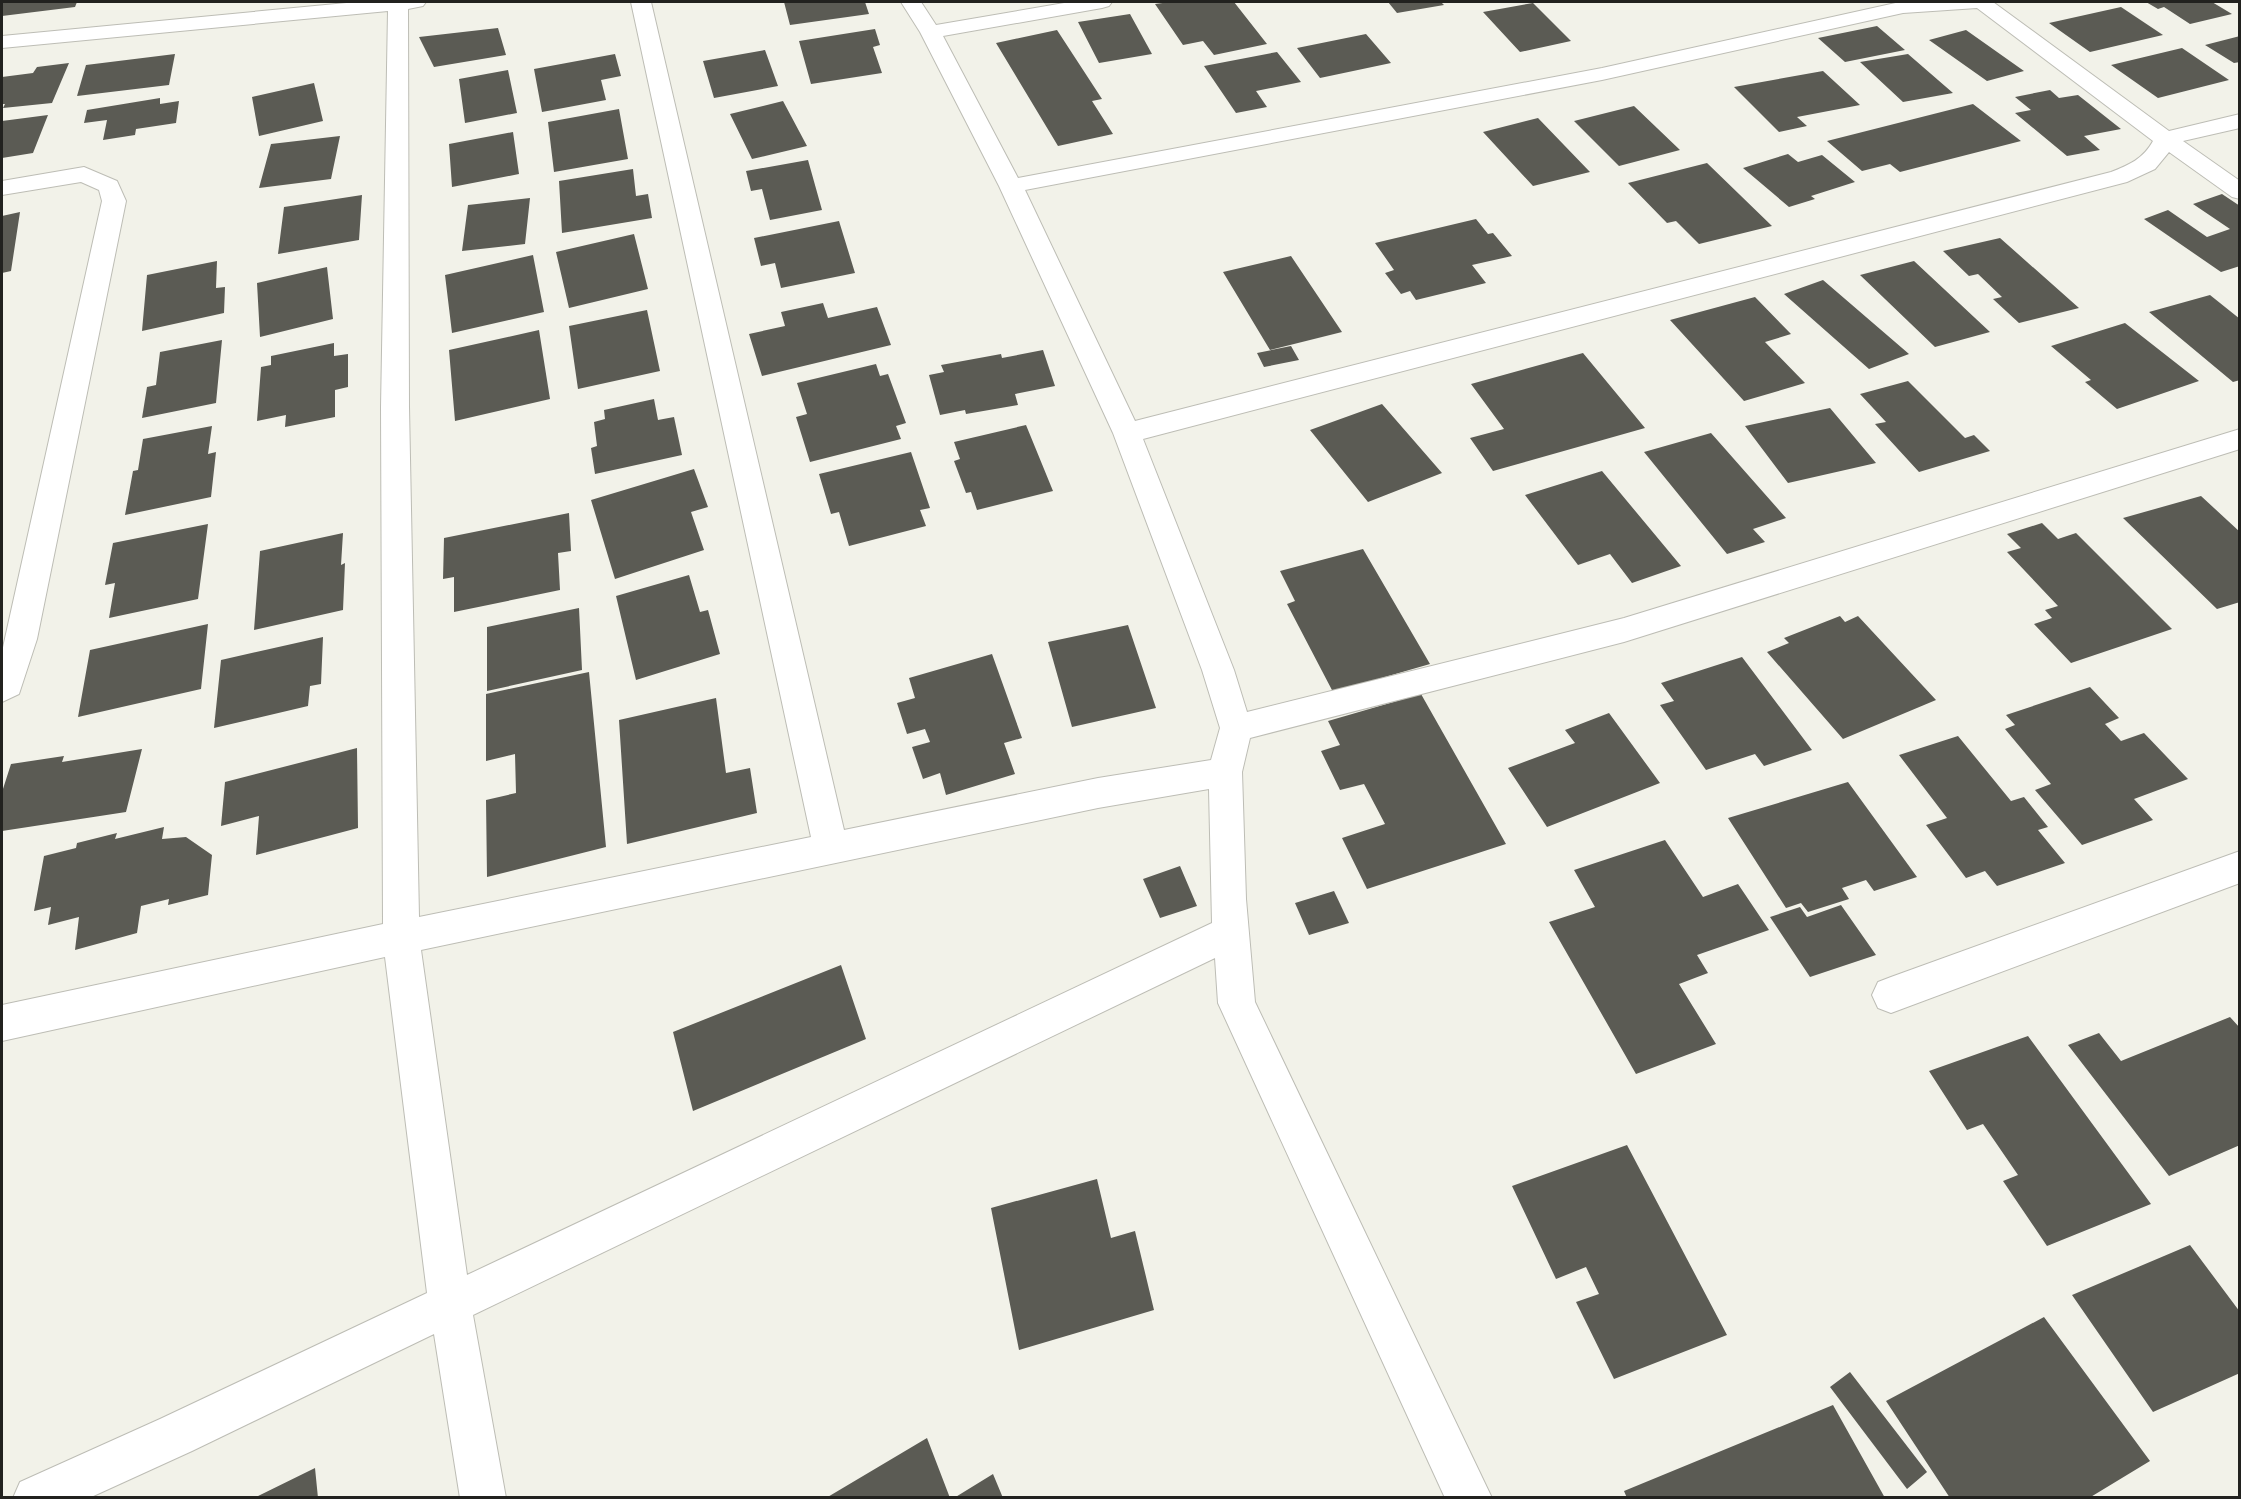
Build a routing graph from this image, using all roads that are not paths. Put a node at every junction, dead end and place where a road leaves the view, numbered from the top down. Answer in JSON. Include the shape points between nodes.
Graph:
{"nodes":[{"id":1,"x":407,"y":2,"type":"edge"},
{"id":2,"x":640,"y":2,"type":"edge"},
{"id":3,"x":911,"y":2,"type":"edge"},
{"id":4,"x":1102,"y":2,"type":"edge"},
{"id":5,"x":930,"y":32,"type":"junction"},
{"id":6,"x":2,"y":42,"type":"edge"},
{"id":7,"x":2240,"y":121,"type":"edge"},
{"id":8,"x":2165,"y":139,"type":"junction"},
{"id":9,"x":1011,"y":186,"type":"junction"},
{"id":10,"x":2,"y":188,"type":"edge"},
{"id":11,"x":2240,"y":192,"type":"edge"},
{"id":12,"x":1127,"y":433,"type":"junction"},
{"id":13,"x":2240,"y":439,"type":"edge"},
{"id":14,"x":2,"y":689,"type":"edge"},
{"id":15,"x":1236,"y":728,"type":"junction"},
{"id":16,"x":1225,"y":772,"type":"junction"},
{"id":17,"x":831,"y":849,"type":"junction"},
{"id":18,"x":2240,"y":867,"type":"edge"},
{"id":19,"x":1231,"y":932,"type":"junction"},
{"id":20,"x":401,"y":937,"type":"junction"},
{"id":21,"x":1891,"y":995,"type":"dead end"},
{"id":22,"x":2,"y":1023,"type":"edge"},
{"id":23,"x":450,"y":1304,"type":"junction"},
{"id":24,"x":36,"y":1497,"type":"edge"},
{"id":25,"x":483,"y":1497,"type":"edge"},
{"id":26,"x":1469,"y":1497,"type":"edge"}],
"edges":[{"from":1,"to":6,"type":"street"},
{"from":1,"to":20,"type":"street","via":[[395,419]]},
{"from":2,"to":17,"type":"street"},
{"from":3,"to":5,"type":"street"},
{"from":4,"to":5,"type":"street"},
{"from":5,"to":9,"type":"street"},
{"from":7,"to":8,"type":"street"},
{"from":8,"to":9,"type":"street","via":[[1982,2],[1903,7],[1602,74]]},
{"from":8,"to":11,"type":"street"},
{"from":8,"to":12,"type":"street","via":[[2148,165],[2119,177]]},
{"from":9,"to":12,"type":"street"},
{"from":10,"to":14,"type":"street","via":[[84,174],[109,186],[114,201],[21,639],[8,685]]},
{"from":12,"to":15,"type":"street","via":[[1218,670]]},
{"from":13,"to":15,"type":"street","via":[[1624,630]]},
{"from":15,"to":16,"type":"street"},
{"from":16,"to":17,"type":"street","via":[[1098,793]]},
{"from":16,"to":19,"type":"street"},
{"from":17,"to":20,"type":"street"},
{"from":18,"to":21,"type":"street"},
{"from":19,"to":23,"type":"street"},
{"from":19,"to":26,"type":"street","via":[[1236,1003]]},
{"from":20,"to":22,"type":"street"},
{"from":20,"to":23,"type":"street"},
{"from":23,"to":24,"type":"street"},
{"from":23,"to":25,"type":"street"}]}
